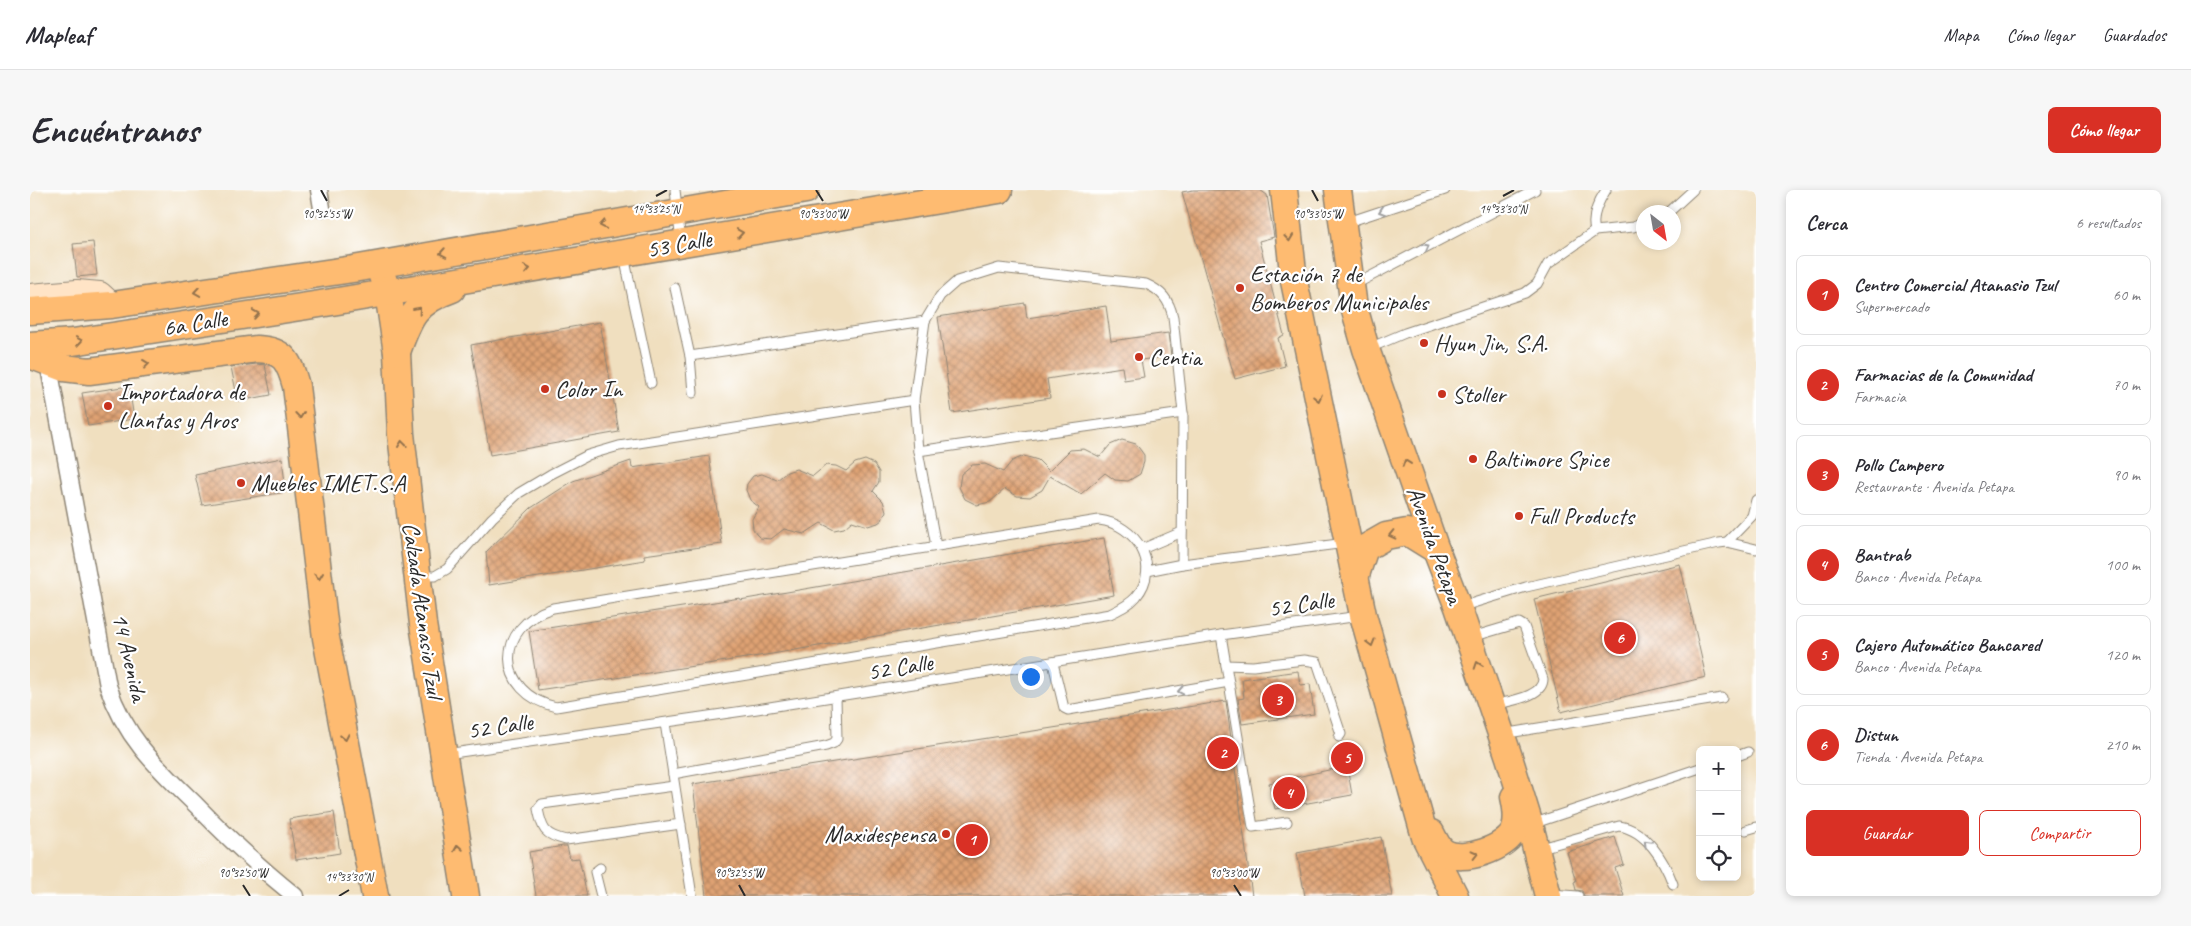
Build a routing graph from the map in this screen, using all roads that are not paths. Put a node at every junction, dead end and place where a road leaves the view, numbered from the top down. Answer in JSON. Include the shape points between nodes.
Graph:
{"nodes":[{"id":1,"x":319,"y":190,"type":"edge"},
{"id":2,"x":806,"y":190,"type":"edge"},
{"id":3,"x":999,"y":190,"type":"edge"},
{"id":4,"x":1284,"y":190,"type":"edge"},
{"id":5,"x":1338,"y":190,"type":"edge"},
{"id":6,"x":1445,"y":190,"type":"edge"},
{"id":7,"x":1536,"y":190,"type":"edge"},
{"id":8,"x":1606,"y":190,"type":"edge"},
{"id":9,"x":1693,"y":190,"type":"edge"},
{"id":10,"x":677,"y":201,"type":"edge"},
{"id":11,"x":1677,"y":205,"type":"edge"},
{"id":12,"x":322,"y":208,"type":"dead end"},
{"id":13,"x":1342,"y":224,"type":"junction"},
{"id":14,"x":1636,"y":226,"type":"edge"},
{"id":15,"x":1595,"y":231,"type":"junction"},
{"id":16,"x":681,"y":243,"type":"junction"},
{"id":17,"x":624,"y":253,"type":"junction"},
{"id":18,"x":365,"y":267,"type":"junction"},
{"id":19,"x":496,"y":274,"type":"junction"},
{"id":20,"x":1352,"y":286,"type":"junction"},
{"id":21,"x":675,"y":288,"type":"dead end"},
{"id":22,"x":388,"y":292,"type":"junction"},
{"id":23,"x":30,"y":296,"type":"edge"},
{"id":24,"x":358,"y":297,"type":"joint"},
{"id":25,"x":112,"y":305,"type":"junction"},
{"id":26,"x":30,"y":311,"type":"edge"},
{"id":27,"x":925,"y":321,"type":"junction"},
{"id":28,"x":1366,"y":349,"type":"junction"},
{"id":29,"x":397,"y":353,"type":"junction"},
{"id":30,"x":36,"y":354,"type":"edge"},
{"id":31,"x":690,"y":356,"type":"junction"},
{"id":32,"x":651,"y":383,"type":"dead end"},
{"id":33,"x":694,"y":393,"type":"dead end"},
{"id":34,"x":914,"y":400,"type":"junction"},
{"id":35,"x":1183,"y":413,"type":"junction"},
{"id":36,"x":918,"y":450,"type":"junction"},
{"id":37,"x":1756,"y":500,"type":"edge"},
{"id":38,"x":1754,"y":520,"type":"edge"},
{"id":39,"x":1182,"y":532,"type":"junction"},
{"id":40,"x":1727,"y":542,"type":"junction"},
{"id":41,"x":1348,"y":543,"type":"junction"},
{"id":42,"x":936,"y":546,"type":"junction"},
{"id":43,"x":1142,"y":549,"type":"junction"},
{"id":44,"x":1756,"y":549,"type":"edge"},
{"id":45,"x":1436,"y":550,"type":"junction"},
{"id":46,"x":1182,"y":564,"type":"junction"},
{"id":47,"x":1147,"y":571,"type":"junction"},
{"id":48,"x":418,"y":576,"type":"junction"},
{"id":49,"x":1355,"y":578,"type":"junction"},
{"id":50,"x":1458,"y":607,"type":"junction"},
{"id":51,"x":1363,"y":615,"type":"junction"},
{"id":52,"x":1221,"y":635,"type":"junction"},
{"id":53,"x":1469,"y":638,"type":"junction"},
{"id":54,"x":1053,"y":663,"type":"junction"},
{"id":55,"x":1226,"y":665,"type":"junction"},
{"id":56,"x":1229,"y":682,"type":"junction"},
{"id":57,"x":836,"y":697,"type":"junction"},
{"id":58,"x":1722,"y":698,"type":"dead end"},
{"id":59,"x":1492,"y":706,"type":"junction"},
{"id":60,"x":665,"y":723,"type":"junction"},
{"id":61,"x":1339,"y":737,"type":"dead end"},
{"id":62,"x":1505,"y":746,"type":"junction"},
{"id":63,"x":1748,"y":752,"type":"dead end"},
{"id":64,"x":443,"y":754,"type":"junction"},
{"id":65,"x":1741,"y":755,"type":"edge"},
{"id":66,"x":1696,"y":770,"type":"edge"},
{"id":67,"x":673,"y":774,"type":"junction"},
{"id":68,"x":674,"y":786,"type":"junction"},
{"id":69,"x":1412,"y":792,"type":"junction"},
{"id":70,"x":1286,"y":822,"type":"dead end"},
{"id":71,"x":681,"y":824,"type":"junction"},
{"id":72,"x":1756,"y":827,"type":"edge"},
{"id":73,"x":1746,"y":830,"type":"dead end"},
{"id":74,"x":1425,"y":837,"type":"junction"},
{"id":75,"x":1533,"y":837,"type":"junction"},
{"id":76,"x":600,"y":868,"type":"dead end"},
{"id":77,"x":1673,"y":884,"type":"dead end"},
{"id":78,"x":1547,"y":895,"type":"edge"},
{"id":79,"x":295,"y":896,"type":"edge"},
{"id":80,"x":375,"y":896,"type":"edge"},
{"id":81,"x":466,"y":896,"type":"edge"},
{"id":82,"x":601,"y":896,"type":"edge"},
{"id":83,"x":692,"y":896,"type":"edge"},
{"id":84,"x":1435,"y":896,"type":"edge"},
{"id":85,"x":1455,"y":896,"type":"edge"},
{"id":86,"x":1578,"y":896,"type":"edge"}],
"edges":[{"from":1,"to":12,"type":"street"},
{"from":2,"to":10,"type":"main road","name":"53 Calle"},
{"from":16,"to":3,"type":"main road","name":"53 Calle","one_way":true,"via":[[916,200]]},
{"from":4,"to":41,"type":"main road","one_way":true,"via":[[1294,281]]},
{"from":5,"to":13,"type":"main road","name":"Avenida Petapa"},
{"from":6,"to":13,"type":"lane","one_way":true},
{"from":20,"to":7,"type":"lane","one_way":true},
{"from":8,"to":15,"type":"lane","via":[[1592,221]]},
{"from":9,"to":11,"type":"lane"},
{"from":10,"to":16,"type":"lane"},
{"from":10,"to":18,"type":"main road","name":"53 Calle","one_way":true},
{"from":13,"to":20,"type":"main road","name":"Avenida Petapa"},
{"from":14,"to":15,"type":"lane"},
{"from":15,"to":28,"type":"lane","via":[[1548,264],[1537,284],[1524,293]]},
{"from":16,"to":17,"type":"main road","name":"53 Calle"},
{"from":19,"to":17,"type":"main road","name":"53 Calle","one_way":true},
{"from":17,"to":32,"type":"lane"},
{"from":18,"to":22,"type":"main road","name":"Calzada Atanasio Tzul"},
{"from":18,"to":25,"type":"main road","name":"6a Calle","one_way":true},
{"from":19,"to":22,"type":"main road","name":"53 Calle"},
{"from":29,"to":19,"type":"main road","one_way":true,"via":[[418,307],[440,293]]},
{"from":20,"to":28,"type":"main road","name":"Avenida Petapa","via":[[1354,307]]},
{"from":21,"to":31,"type":"lane"},
{"from":22,"to":24,"type":"main road","name":"53 Calle"},
{"from":22,"to":29,"type":"main road","name":"Calzada Atanasio Tzul"},
{"from":23,"to":25,"type":"main road","via":[[77,292],[100,294]]},
{"from":30,"to":24,"type":"main road","name":"6a Calle","one_way":true,"via":[[73,342]]},
{"from":25,"to":26,"type":"main road","name":"6a Calle"},
{"from":27,"to":31,"type":"lane"},
{"from":27,"to":34,"type":"lane"},
{"from":27,"to":35,"type":"lane","via":[[940,296],[957,281],[999,268],[1146,284],[1165,296],[1170,306]]},
{"from":45,"to":28,"type":"main road","name":"Avenida Petapa","one_way":true},
{"from":48,"to":29,"type":"main road","name":"Calzada Atanasio Tzul","one_way":true,"via":[[401,434]]},
{"from":30,"to":79,"type":"street","name":"14 Avenida","via":[[108,686],[116,709],[146,756],[236,845]]},
{"from":30,"to":80,"type":"main road","one_way":true,"via":[[75,370],[89,372],[257,349],[272,350],[291,367],[296,386],[326,638]]},
{"from":31,"to":33,"type":"lane"},
{"from":34,"to":36,"type":"lane"},
{"from":34,"to":48,"type":"lane","via":[[619,446],[588,456],[520,493],[492,518],[447,569],[435,576]]},
{"from":35,"to":36,"type":"lane"},
{"from":35,"to":39,"type":"lane"},
{"from":36,"to":42,"type":"lane"},
{"from":37,"to":38,"type":"lane"},
{"from":38,"to":40,"type":"lane"},
{"from":39,"to":43,"type":"lane"},
{"from":39,"to":46,"type":"lane"},
{"from":40,"to":44,"type":"lane"},
{"from":40,"to":50,"type":"lane","via":[[1526,587]]},
{"from":41,"to":46,"type":"lane"},
{"from":41,"to":49,"type":"main road"},
{"from":42,"to":43,"type":"lane","via":[[1099,520],[1122,526]]},
{"from":42,"to":47,"type":"lane","via":[[553,608],[537,613],[514,636],[510,668],[516,683],[533,700],[556,708],[572,706],[1110,614],[1137,596]]},
{"from":43,"to":47,"type":"lane"},
{"from":45,"to":49,"type":"main road","one_way":true,"via":[[1407,532],[1386,536],[1365,548]]},
{"from":45,"to":50,"type":"main road","name":"Avenida Petapa"},
{"from":46,"to":47,"type":"lane"},
{"from":48,"to":64,"type":"main road","name":"Calzada Atanasio Tzul"},
{"from":49,"to":51,"type":"main road"},
{"from":50,"to":53,"type":"main road","name":"Avenida Petapa"},
{"from":51,"to":52,"type":"lane","name":"52 Calle"},
{"from":51,"to":69,"type":"main road","one_way":true},
{"from":52,"to":54,"type":"lane","name":"52 Calle"},
{"from":52,"to":55,"type":"lane"},
{"from":59,"to":53,"type":"main road","name":"Avenida Petapa","one_way":true},
{"from":53,"to":59,"type":"lane","via":[[1520,623],[1524,626],[1543,679],[1543,686],[1527,696]]},
{"from":56,"to":54,"type":"lane","one_way":true,"via":[[1068,710],[1061,701]]},
{"from":54,"to":57,"type":"lane","name":"52 Calle"},
{"from":55,"to":56,"type":"lane"},
{"from":55,"to":61,"type":"lane","via":[[1317,662],[1341,734]]},
{"from":56,"to":70,"type":"lane","via":[[1253,827]]},
{"from":57,"to":60,"type":"lane","name":"52 Calle"},
{"from":57,"to":67,"type":"lane","via":[[837,739],[834,743]]},
{"from":58,"to":62,"type":"lane"},
{"from":59,"to":62,"type":"main road","name":"Avenida Petapa"},
{"from":60,"to":64,"type":"lane","name":"52 Calle"},
{"from":60,"to":67,"type":"lane"},
{"from":69,"to":62,"type":"main road","one_way":true,"via":[[1444,852],[1462,858],[1486,852],[1505,841],[1515,828],[1516,811]]},
{"from":62,"to":75,"type":"main road","name":"Avenida Petapa"},
{"from":63,"to":65,"type":"lane"},
{"from":81,"to":64,"type":"main road","name":"Calzada Atanasio Tzul","one_way":true},
{"from":66,"to":75,"type":"lane"},
{"from":67,"to":68,"type":"lane"},
{"from":68,"to":71,"type":"lane"},
{"from":68,"to":71,"type":"lane","via":[[542,804],[538,809],[544,830],[566,840]]},
{"from":69,"to":74,"type":"main road"},
{"from":71,"to":83,"type":"lane"},
{"from":72,"to":73,"type":"lane"},
{"from":74,"to":84,"type":"main road","via":[[1426,865]]},
{"from":74,"to":85,"type":"main road"},
{"from":77,"to":75,"type":"lane","one_way":true,"via":[[1649,843],[1627,827]]},
{"from":75,"to":78,"type":"main road","name":"Avenida Petapa"},
{"from":76,"to":82,"type":"lane","via":[[595,872]]},
{"from":78,"to":86,"type":"lane"}]}
